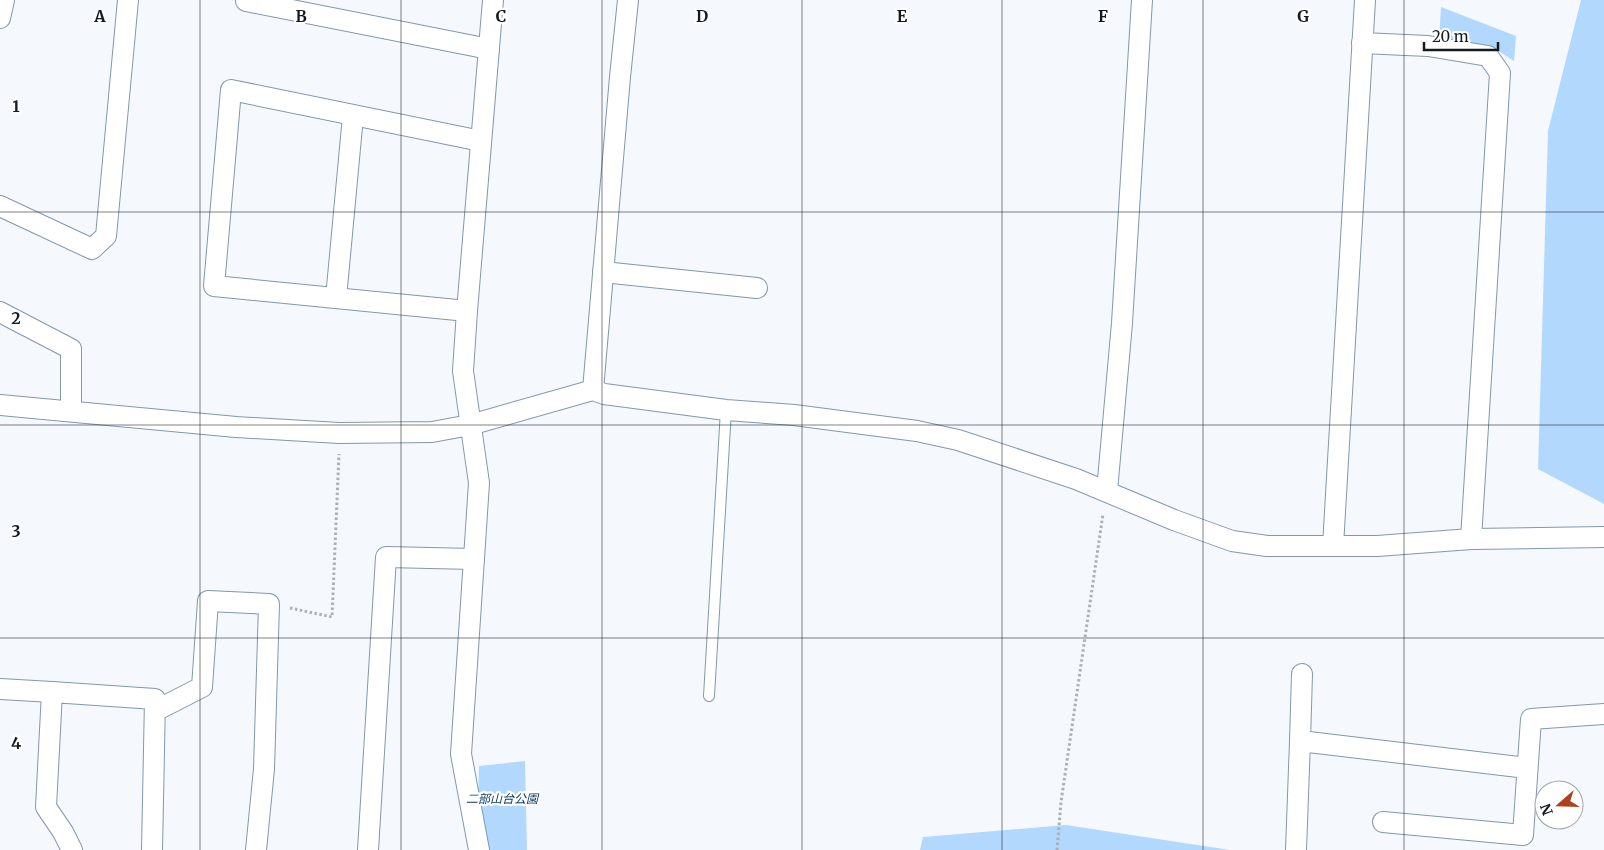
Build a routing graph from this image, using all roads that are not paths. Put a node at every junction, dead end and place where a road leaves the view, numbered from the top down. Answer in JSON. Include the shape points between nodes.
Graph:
{"nodes":[{"id":1,"x":4,"y":0,"type":"edge"},
{"id":2,"x":128,"y":0,"type":"edge"},
{"id":3,"x":493,"y":0,"type":"edge"},
{"id":4,"x":628,"y":0,"type":"edge"},
{"id":5,"x":1142,"y":0,"type":"edge"},
{"id":6,"x":1365,"y":0,"type":"edge"},
{"id":7,"x":246,"y":1,"type":"dead end"},
{"id":8,"x":0,"y":18,"type":"edge"},
{"id":9,"x":1362,"y":43,"type":"junction"},
{"id":10,"x":488,"y":49,"type":"junction"},
{"id":11,"x":353,"y":116,"type":"junction"},
{"id":12,"x":481,"y":141,"type":"junction"},
{"id":13,"x":0,"y":206,"type":"edge"},
{"id":14,"x":603,"y":272,"type":"junction"},
{"id":15,"x":757,"y":288,"type":"dead end"},
{"id":16,"x":336,"y":298,"type":"junction"},
{"id":17,"x":467,"y":311,"type":"junction"},
{"id":18,"x":0,"y":312,"type":"edge"},
{"id":19,"x":592,"y":390,"type":"junction"},
{"id":20,"x":0,"y":405,"type":"edge"},
{"id":21,"x":726,"y":410,"type":"junction"},
{"id":22,"x":71,"y":411,"type":"junction"},
{"id":23,"x":470,"y":424,"type":"junction"},
{"id":24,"x":1106,"y":491,"type":"junction"},
{"id":25,"x":1604,"y":537,"type":"edge"},
{"id":26,"x":1471,"y":539,"type":"junction"},
{"id":27,"x":1333,"y":546,"type":"junction"},
{"id":28,"x":474,"y":559,"type":"junction"},
{"id":29,"x":1302,"y":674,"type":"dead end"},
{"id":30,"x":0,"y":689,"type":"edge"},
{"id":31,"x":52,"y":692,"type":"junction"},
{"id":32,"x":709,"y":696,"type":"dead end"},
{"id":33,"x":155,"y":711,"type":"junction"},
{"id":34,"x":1604,"y":714,"type":"edge"},
{"id":35,"x":1300,"y":741,"type":"junction"},
{"id":36,"x":1527,"y":768,"type":"junction"},
{"id":37,"x":1383,"y":822,"type":"dead end"},
{"id":38,"x":72,"y":850,"type":"edge"},
{"id":39,"x":152,"y":850,"type":"edge"},
{"id":40,"x":256,"y":850,"type":"edge"},
{"id":41,"x":368,"y":850,"type":"edge"},
{"id":42,"x":479,"y":850,"type":"edge"},
{"id":43,"x":1296,"y":850,"type":"edge"}],
"edges":[{"from":1,"to":8,"type":"street"},
{"from":2,"to":13,"type":"street","via":[[106,236],[92,249]]},
{"from":3,"to":10,"type":"street"},
{"from":4,"to":14,"type":"street"},
{"from":5,"to":24,"type":"street","via":[[1122,323]]},
{"from":6,"to":9,"type":"street"},
{"from":7,"to":10,"type":"street"},
{"from":9,"to":26,"type":"street","via":[[1428,46],[1488,56],[1500,73]]},
{"from":9,"to":27,"type":"street"},
{"from":10,"to":12,"type":"street"},
{"from":11,"to":12,"type":"street"},
{"from":11,"to":16,"type":"street"},
{"from":11,"to":16,"type":"street","via":[[231,90],[214,286]]},
{"from":12,"to":17,"type":"street"},
{"from":14,"to":15,"type":"street"},
{"from":14,"to":19,"type":"street"},
{"from":16,"to":17,"type":"street"},
{"from":17,"to":23,"type":"street","via":[[463,371]]},
{"from":18,"to":22,"type":"street","via":[[71,349]]},
{"from":19,"to":21,"type":"street"},
{"from":19,"to":23,"type":"street"},
{"from":20,"to":22,"type":"street"},
{"from":21,"to":24,"type":"street","via":[[917,431],[958,440]]},
{"from":21,"to":32,"type":"lane"},
{"from":22,"to":23,"type":"street","via":[[339,433],[432,432]]},
{"from":23,"to":28,"type":"street","via":[[479,483]]},
{"from":24,"to":27,"type":"street","via":[[1232,541],[1267,546]]},
{"from":25,"to":26,"type":"street"},
{"from":26,"to":27,"type":"street"},
{"from":28,"to":41,"type":"street","via":[[386,557]]},
{"from":28,"to":42,"type":"street","via":[[461,754]]},
{"from":29,"to":35,"type":"street"},
{"from":30,"to":31,"type":"street"},
{"from":31,"to":33,"type":"street","via":[[155,699]]},
{"from":31,"to":38,"type":"street","via":[[46,807]]},
{"from":33,"to":39,"type":"street"},
{"from":33,"to":40,"type":"street","via":[[202,687],[208,601],[270,604],[264,769]]},
{"from":34,"to":36,"type":"street","via":[[1531,719]]},
{"from":35,"to":36,"type":"street"},
{"from":35,"to":43,"type":"street"},
{"from":36,"to":37,"type":"street","via":[[1523,835]]}]}
